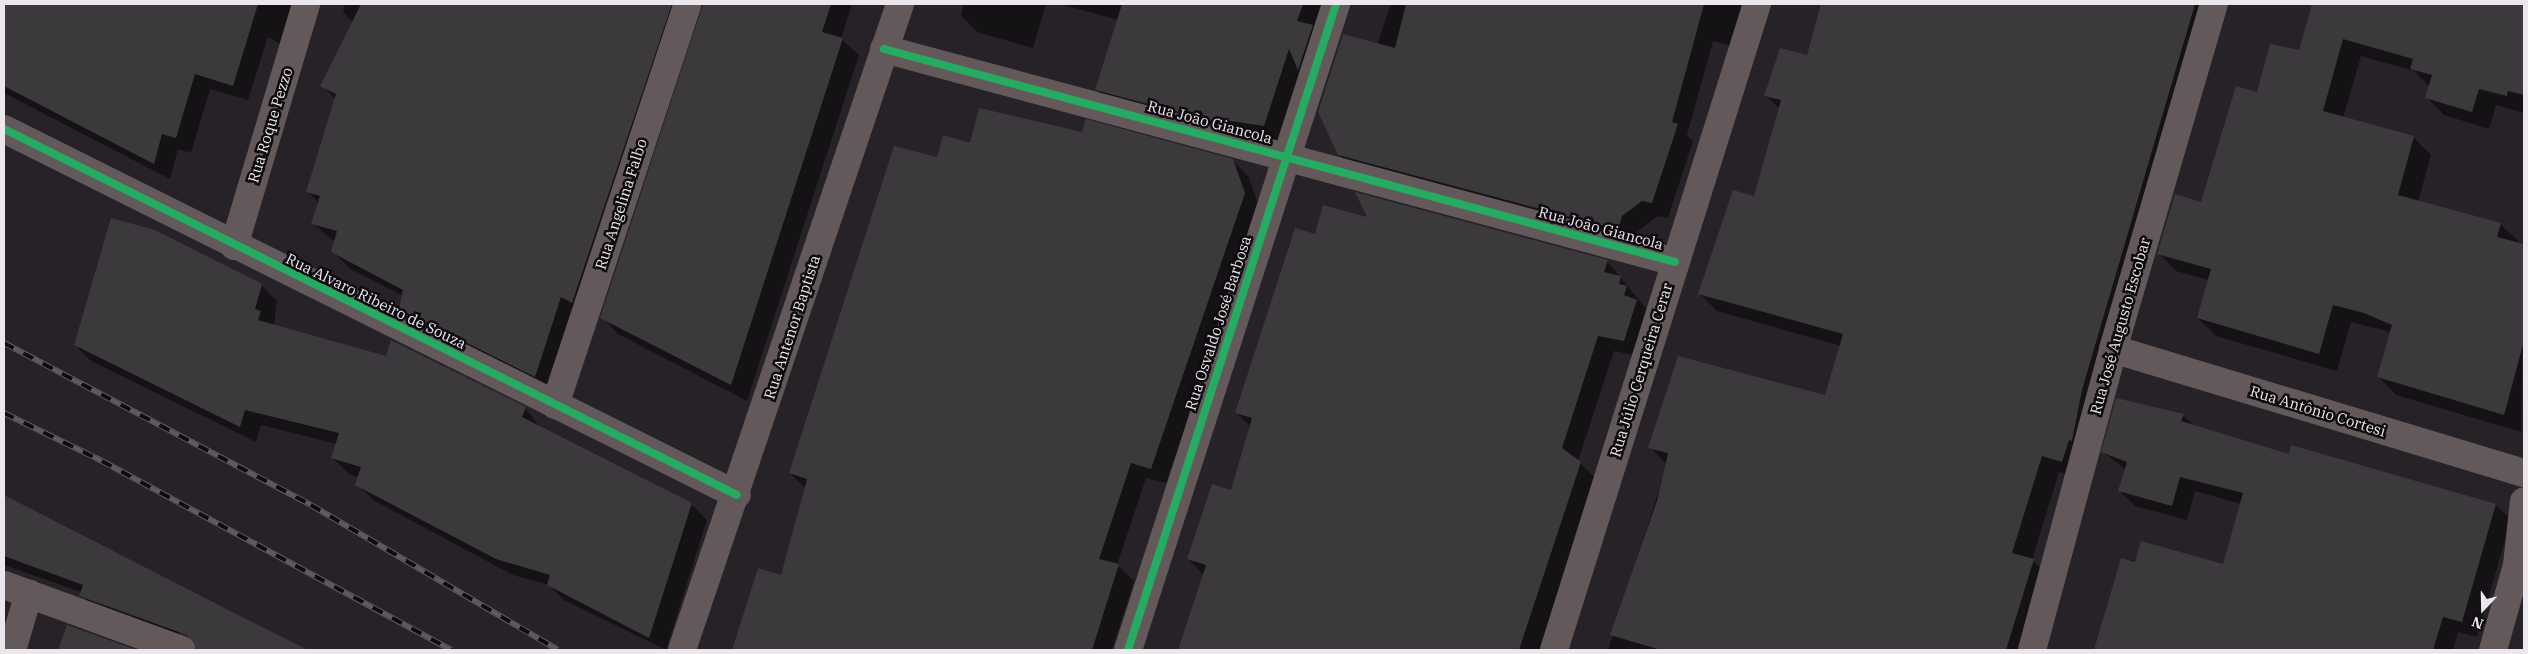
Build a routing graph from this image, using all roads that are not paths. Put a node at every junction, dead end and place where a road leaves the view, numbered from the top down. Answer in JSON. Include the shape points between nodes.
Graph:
{"nodes":[{"id":1,"x":306,"y":4,"type":"edge"},
{"id":2,"x":688,"y":4,"type":"edge"},
{"id":3,"x":900,"y":4,"type":"edge"},
{"id":4,"x":1336,"y":4,"type":"edge"},
{"id":5,"x":1757,"y":4,"type":"edge"},
{"id":6,"x":2214,"y":4,"type":"edge"},
{"id":7,"x":884,"y":48,"type":"junction"},
{"id":8,"x":4,"y":129,"type":"edge"},
{"id":9,"x":1285,"y":157,"type":"junction"},
{"id":10,"x":234,"y":246,"type":"junction"},
{"id":11,"x":1674,"y":262,"type":"junction"},
{"id":12,"x":2113,"y":350,"type":"junction"},
{"id":13,"x":555,"y":405,"type":"junction"},
{"id":14,"x":2524,"y":473,"type":"edge"},
{"id":15,"x":737,"y":495,"type":"junction"},
{"id":16,"x":2524,"y":501,"type":"edge"},
{"id":17,"x":4,"y":585,"type":"edge"},
{"id":18,"x":29,"y":593,"type":"junction"},
{"id":19,"x":12,"y":650,"type":"edge"},
{"id":20,"x":182,"y":650,"type":"edge"},
{"id":21,"x":682,"y":650,"type":"edge"},
{"id":22,"x":1128,"y":650,"type":"edge"},
{"id":23,"x":1554,"y":650,"type":"edge"},
{"id":24,"x":2032,"y":650,"type":"edge"},
{"id":25,"x":2492,"y":650,"type":"edge"}],
"edges":[{"from":1,"to":10,"type":"street","name":"Rua Roque Pezzo"},
{"from":2,"to":13,"type":"street","name":"Rua Angelina Falbo"},
{"from":3,"to":7,"type":"street","name":"Rua Antenor Baptista"},
{"from":4,"to":9,"type":"street","name":"Rua Osvaldo José Barbosa"},
{"from":5,"to":11,"type":"street","name":"Rua Júlio Cerqueira Cerar"},
{"from":6,"to":12,"type":"street","name":"Rua José Augusto Escobar"},
{"from":7,"to":9,"type":"street","name":"Rua João Giancola"},
{"from":7,"to":15,"type":"street","name":"Rua Antenor Baptista"},
{"from":8,"to":10,"type":"street","name":"Rua Alvaro Ribeiro de Souza"},
{"from":9,"to":11,"type":"street","name":"Rua João Giancola"},
{"from":9,"to":22,"type":"street","name":"Rua Osvaldo José Barbosa"},
{"from":10,"to":13,"type":"street","name":"Rua Alvaro Ribeiro de Souza"},
{"from":11,"to":23,"type":"street","name":"Rua Júlio Cerqueira Cerar"},
{"from":12,"to":14,"type":"street","name":"Rua Antônio Cortesi"},
{"from":12,"to":24,"type":"street","name":"Rua José Augusto Escobar"},
{"from":13,"to":15,"type":"street","name":"Rua Alvaro Ribeiro de Souza"},
{"from":15,"to":21,"type":"street","name":"Rua Antenor Baptista"},
{"from":16,"to":25,"type":"street","via":[[2517,565]]},
{"from":17,"to":18,"type":"street"},
{"from":18,"to":19,"type":"street"},
{"from":18,"to":20,"type":"street"}]}
